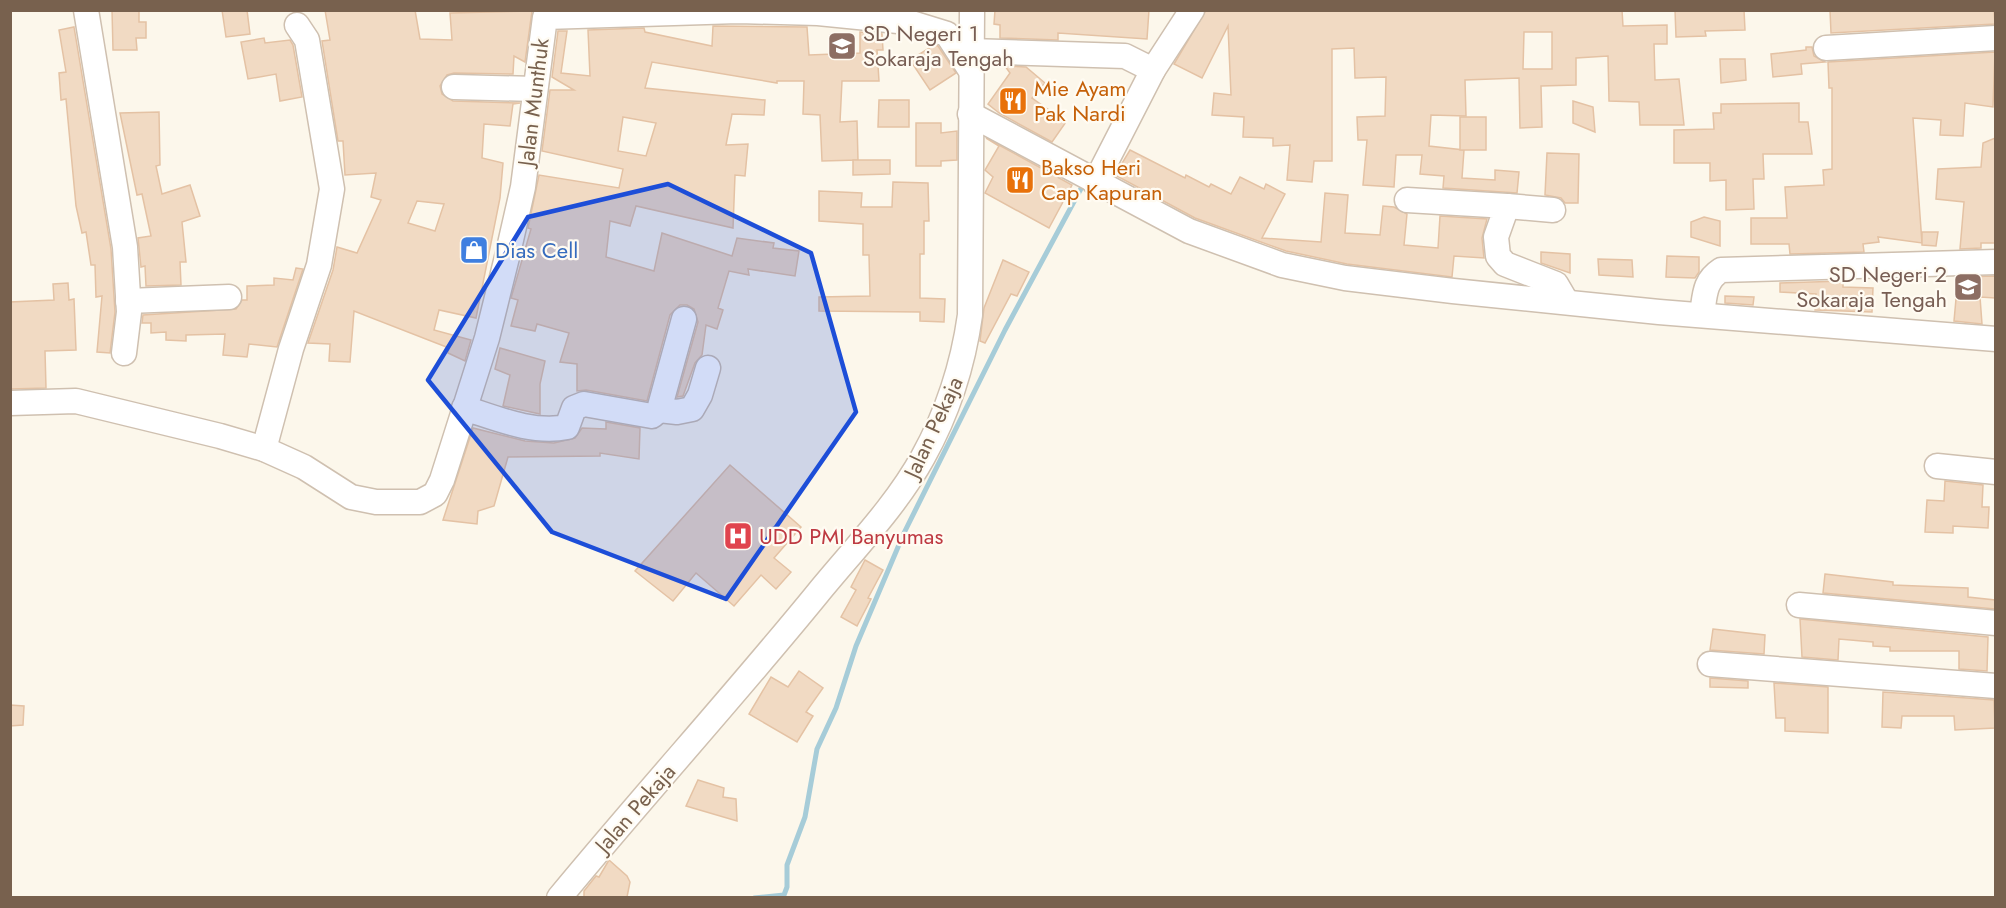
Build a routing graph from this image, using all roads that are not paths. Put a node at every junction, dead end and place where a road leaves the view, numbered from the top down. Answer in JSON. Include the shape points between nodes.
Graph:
{"nodes":[{"id":1,"x":86,"y":10,"type":"edge"},
{"id":2,"x":935,"y":10,"type":"edge"},
{"id":3,"x":972,"y":10,"type":"edge"},
{"id":4,"x":1192,"y":10,"type":"edge"},
{"id":5,"x":738,"y":11,"type":"edge"},
{"id":6,"x":662,"y":12,"type":"edge"},
{"id":7,"x":878,"y":15,"type":"edge"},
{"id":8,"x":297,"y":25,"type":"dead end"},
{"id":9,"x":946,"y":34,"type":"junction"},
{"id":10,"x":1995,"y":38,"type":"edge"},
{"id":11,"x":1826,"y":48,"type":"dead end"},
{"id":12,"x":970,"y":60,"type":"junction"},
{"id":13,"x":1146,"y":66,"type":"junction"},
{"id":14,"x":454,"y":87,"type":"dead end"},
{"id":15,"x":536,"y":90,"type":"junction"},
{"id":16,"x":970,"y":114,"type":"junction"},
{"id":17,"x":1088,"y":179,"type":"junction"},
{"id":18,"x":1407,"y":200,"type":"dead end"},
{"id":19,"x":1507,"y":206,"type":"junction"},
{"id":20,"x":1553,"y":210,"type":"dead end"},
{"id":21,"x":1995,"y":261,"type":"edge"},
{"id":22,"x":229,"y":297,"type":"dead end"},
{"id":23,"x":128,"y":301,"type":"junction"},
{"id":24,"x":1566,"y":301,"type":"junction"},
{"id":25,"x":1682,"y":313,"type":"junction"},
{"id":26,"x":684,"y":319,"type":"dead end"},
{"id":27,"x":1995,"y":339,"type":"edge"},
{"id":28,"x":124,"y":353,"type":"dead end"},
{"id":29,"x":708,"y":368,"type":"dead end"},
{"id":30,"x":10,"y":403,"type":"edge"},
{"id":31,"x":464,"y":408,"type":"junction"},
{"id":32,"x":659,"y":410,"type":"junction"},
{"id":33,"x":264,"y":449,"type":"junction"},
{"id":34,"x":1937,"y":466,"type":"dead end"},
{"id":35,"x":1995,"y":472,"type":"edge"},
{"id":36,"x":1799,"y":605,"type":"dead end"},
{"id":37,"x":1995,"y":623,"type":"edge"},
{"id":38,"x":1710,"y":664,"type":"dead end"},
{"id":39,"x":1995,"y":686,"type":"edge"},
{"id":40,"x":559,"y":897,"type":"edge"}],
"edges":[{"from":1,"to":23,"type":"street","via":[[125,247]]},
{"from":2,"to":9,"type":"street"},
{"from":3,"to":12,"type":"street","name":"Jalan Pekaja"},
{"from":4,"to":13,"type":"street"},
{"from":5,"to":6,"type":"street","name":"Jalan Munthuk"},
{"from":5,"to":7,"type":"street","name":"Jalan Munthuk"},
{"from":6,"to":15,"type":"street","name":"Jalan Munthuk","via":[[546,17]]},
{"from":7,"to":9,"type":"street","name":"Jalan Munthuk"},
{"from":8,"to":33,"type":"street","via":[[307,40],[332,189],[319,265]]},
{"from":9,"to":12,"type":"street"},
{"from":10,"to":11,"type":"street"},
{"from":12,"to":13,"type":"street","via":[[1125,56]]},
{"from":12,"to":16,"type":"street","name":"Jalan Pekaja"},
{"from":13,"to":17,"type":"street"},
{"from":14,"to":15,"type":"street"},
{"from":15,"to":31,"type":"street","name":"Jalan Munthuk","via":[[523,187],[487,338]]},
{"from":16,"to":17,"type":"street"},
{"from":16,"to":40,"type":"street","name":"Jalan Pekaja","via":[[970,315],[965,353],[955,388],[924,456],[903,488],[772,650]]},
{"from":17,"to":24,"type":"street","via":[[1189,231],[1282,265],[1345,279]]},
{"from":18,"to":19,"type":"street"},
{"from":19,"to":20,"type":"street"},
{"from":19,"to":24,"type":"street","via":[[1496,237],[1498,256],[1505,264],[1556,284]]},
{"from":21,"to":25,"type":"street","via":[[1721,270],[1710,277]]},
{"from":22,"to":23,"type":"street"},
{"from":23,"to":28,"type":"street"},
{"from":24,"to":25,"type":"street"},
{"from":25,"to":27,"type":"street"},
{"from":26,"to":32,"type":"street"},
{"from":29,"to":32,"type":"street","via":[[692,409]]},
{"from":30,"to":33,"type":"street","via":[[76,401]]},
{"from":31,"to":32,"type":"street","via":[[514,424],[557,429],[567,427],[578,405],[644,417]]},
{"from":31,"to":33,"type":"street","name":"Jalan Munthuk","via":[[442,480],[435,494],[420,502],[376,502],[351,497],[304,467]]},
{"from":34,"to":35,"type":"street"},
{"from":36,"to":37,"type":"street"},
{"from":38,"to":39,"type":"street"}]}
